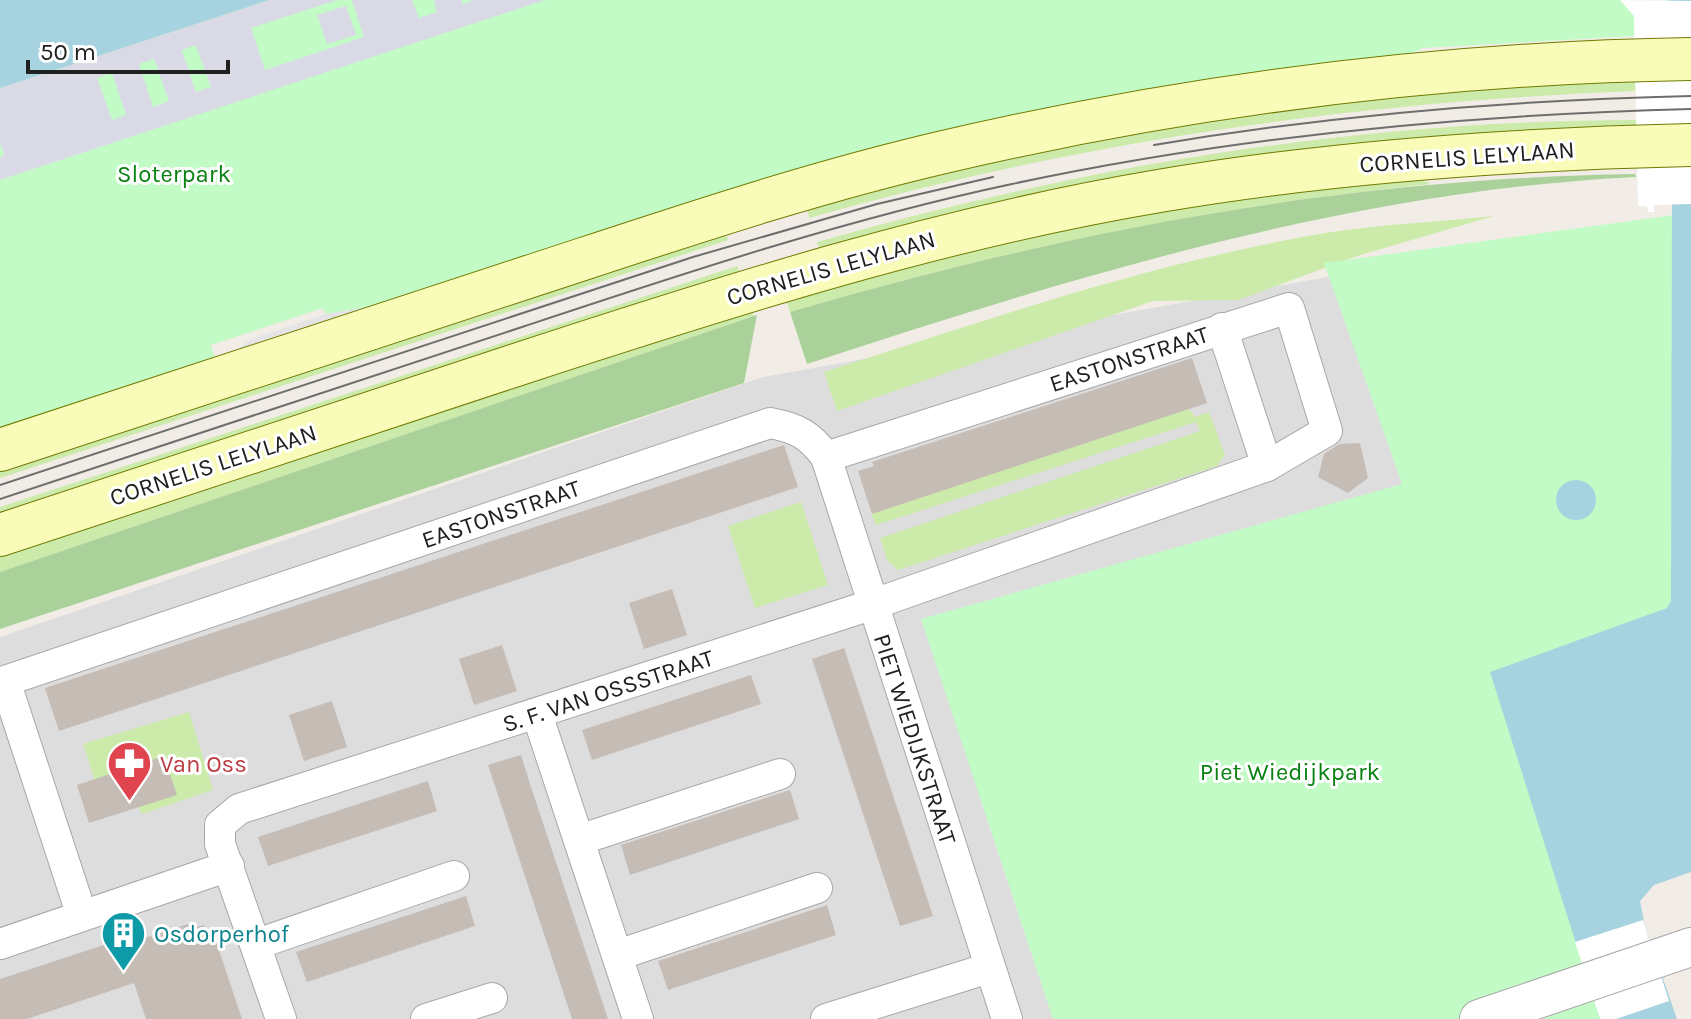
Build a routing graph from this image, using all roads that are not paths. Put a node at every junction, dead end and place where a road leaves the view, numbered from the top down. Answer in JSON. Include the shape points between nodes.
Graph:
{"nodes":[{"id":1,"x":1691,"y":59,"type":"edge"},
{"id":2,"x":1691,"y":145,"type":"edge"},
{"id":3,"x":1222,"y":328,"type":"junction"},
{"id":4,"x":0,"y":450,"type":"edge"},
{"id":5,"x":826,"y":457,"type":"junction"},
{"id":6,"x":1267,"y":466,"type":"junction"},
{"id":7,"x":0,"y":535,"type":"edge"},
{"id":8,"x":871,"y":605,"type":"junction"},
{"id":9,"x":537,"y":714,"type":"junction"},
{"id":10,"x":780,"y":774,"type":"dead end"},
{"id":11,"x":579,"y":840,"type":"junction"},
{"id":12,"x":229,"y":866,"type":"junction"},
{"id":13,"x":454,"y":876,"type":"dead end"},
{"id":14,"x":817,"y":888,"type":"dead end"},
{"id":15,"x":82,"y":916,"type":"junction"},
{"id":16,"x":0,"y":944,"type":"edge"},
{"id":17,"x":257,"y":944,"type":"junction"},
{"id":18,"x":1691,"y":947,"type":"edge"},
{"id":19,"x":618,"y":955,"type":"junction"},
{"id":20,"x":989,"y":968,"type":"junction"},
{"id":21,"x":492,"y":998,"type":"dead end"},
{"id":22,"x":281,"y":1019,"type":"edge"},
{"id":23,"x":426,"y":1019,"type":"edge"},
{"id":24,"x":638,"y":1019,"type":"edge"},
{"id":25,"x":826,"y":1019,"type":"edge"},
{"id":26,"x":1007,"y":1019,"type":"edge"},
{"id":27,"x":1479,"y":1019,"type":"edge"}],
"edges":[{"from":1,"to":4,"type":"main road","via":[[1398,78],[1240,96],[941,153],[686,225]]},
{"from":2,"to":7,"type":"main road","name":"CORNELIS LELYLAAN","via":[[1450,155],[1257,176],[975,229],[676,313]]},
{"from":3,"to":5,"type":"street","name":"EASTONSTRAAT"},
{"from":3,"to":6,"type":"street","name":"EASTONSTRAAT"},
{"from":3,"to":6,"type":"street","name":"EASTONSTRAAT","via":[[1289,308],[1327,431]]},
{"from":5,"to":8,"type":"street","name":"PIET WIEDIJKSTRAAT"},
{"from":5,"to":15,"type":"street","name":"EASTONSTRAAT","via":[[796,428],[770,423],[5,681]]},
{"from":6,"to":8,"type":"street","name":"S. F. VAN OSSSTRAAT"},
{"from":8,"to":9,"type":"street","name":"S. F. VAN OSSSTRAAT"},
{"from":8,"to":20,"type":"street","name":"PIET WIEDIJKSTRAAT"},
{"from":9,"to":11,"type":"street"},
{"from":9,"to":12,"type":"street","name":"S. F. VAN OSSSTRAAT","via":[[239,809],[220,825],[220,844]]},
{"from":10,"to":11,"type":"street"},
{"from":11,"to":19,"type":"street"},
{"from":12,"to":15,"type":"street"},
{"from":12,"to":17,"type":"street"},
{"from":13,"to":17,"type":"street"},
{"from":14,"to":19,"type":"street"},
{"from":15,"to":16,"type":"street"},
{"from":17,"to":22,"type":"street"},
{"from":18,"to":27,"type":"street"},
{"from":19,"to":24,"type":"street"},
{"from":20,"to":25,"type":"street"},
{"from":20,"to":26,"type":"street","name":"PIET WIEDIJKSTRAAT"},
{"from":21,"to":23,"type":"street"}]}
